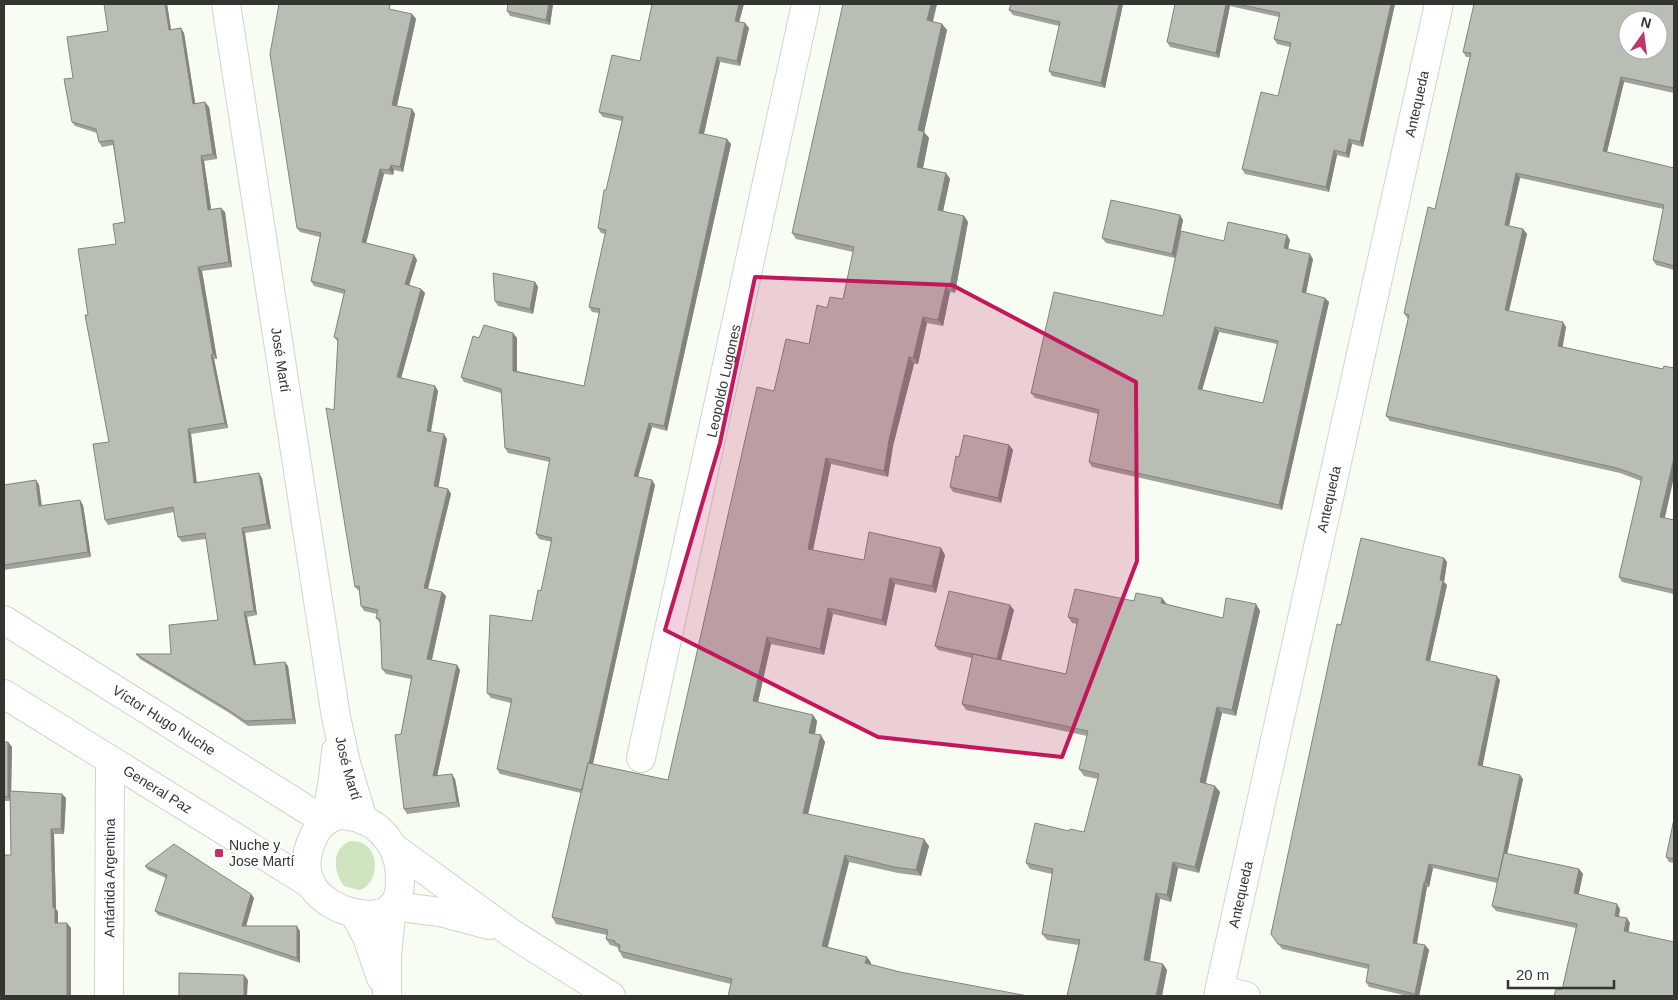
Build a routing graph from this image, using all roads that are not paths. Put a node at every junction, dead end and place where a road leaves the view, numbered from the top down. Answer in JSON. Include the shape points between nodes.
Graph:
{"nodes":[{"id":1,"x":226,"y":4,"type":"edge"},
{"id":2,"x":806,"y":4,"type":"edge"},
{"id":3,"x":1439,"y":4,"type":"edge"},
{"id":4,"x":4,"y":620,"type":"edge"},
{"id":5,"x":4,"y":694,"type":"edge"},
{"id":6,"x":336,"y":716,"type":"junction"},
{"id":7,"x":641,"y":758,"type":"dead end"},
{"id":8,"x":110,"y":760,"type":"junction"},
{"id":9,"x":363,"y":820,"type":"junction"},
{"id":10,"x":326,"y":821,"type":"junction"},
{"id":11,"x":393,"y":847,"type":"junction"},
{"id":12,"x":312,"y":885,"type":"junction"},
{"id":13,"x":393,"y":906,"type":"junction"},
{"id":14,"x":354,"y":913,"type":"junction"},
{"id":15,"x":511,"y":933,"type":"junction"},
{"id":16,"x":1219,"y":993,"type":"edge"},
{"id":17,"x":109,"y":996,"type":"edge"},
{"id":18,"x":387,"y":996,"type":"edge"},
{"id":19,"x":611,"y":996,"type":"edge"},
{"id":20,"x":1246,"y":996,"type":"edge"}],
"edges":[{"from":1,"to":6,"type":"street","name":"José Martí"},
{"from":2,"to":7,"type":"street","name":"Leopoldo Lugones"},
{"from":3,"to":16,"type":"street","name":"Antequeda"},
{"from":4,"to":10,"type":"street","name":"Víctor Hugo Nuche"},
{"from":5,"to":8,"type":"street","name":"General Paz"},
{"from":6,"to":9,"type":"street","name":"José Martí"},
{"from":6,"to":10,"type":"street","name":"José Martí","via":[[334,772]]},
{"from":8,"to":12,"type":"street","name":"General Paz"},
{"from":8,"to":17,"type":"street","name":"Antártida Argentina"},
{"from":9,"to":10,"type":"street","via":[[338,815]]},
{"from":9,"to":11,"type":"street","via":[[384,833]]},
{"from":10,"to":12,"type":"street","via":[[314,834],[309,848],[307,872]]},
{"from":11,"to":13,"type":"street","via":[[400,882]]},
{"from":11,"to":15,"type":"street"},
{"from":12,"to":14,"type":"street","via":[[330,904]]},
{"from":13,"to":14,"type":"street","via":[[377,914]]},
{"from":13,"to":15,"type":"street","via":[[440,912]]},
{"from":13,"to":18,"type":"street","via":[[387,955]]},
{"from":14,"to":18,"type":"street","via":[[377,964]]},
{"from":15,"to":19,"type":"street"},
{"from":16,"to":20,"type":"street"}]}
